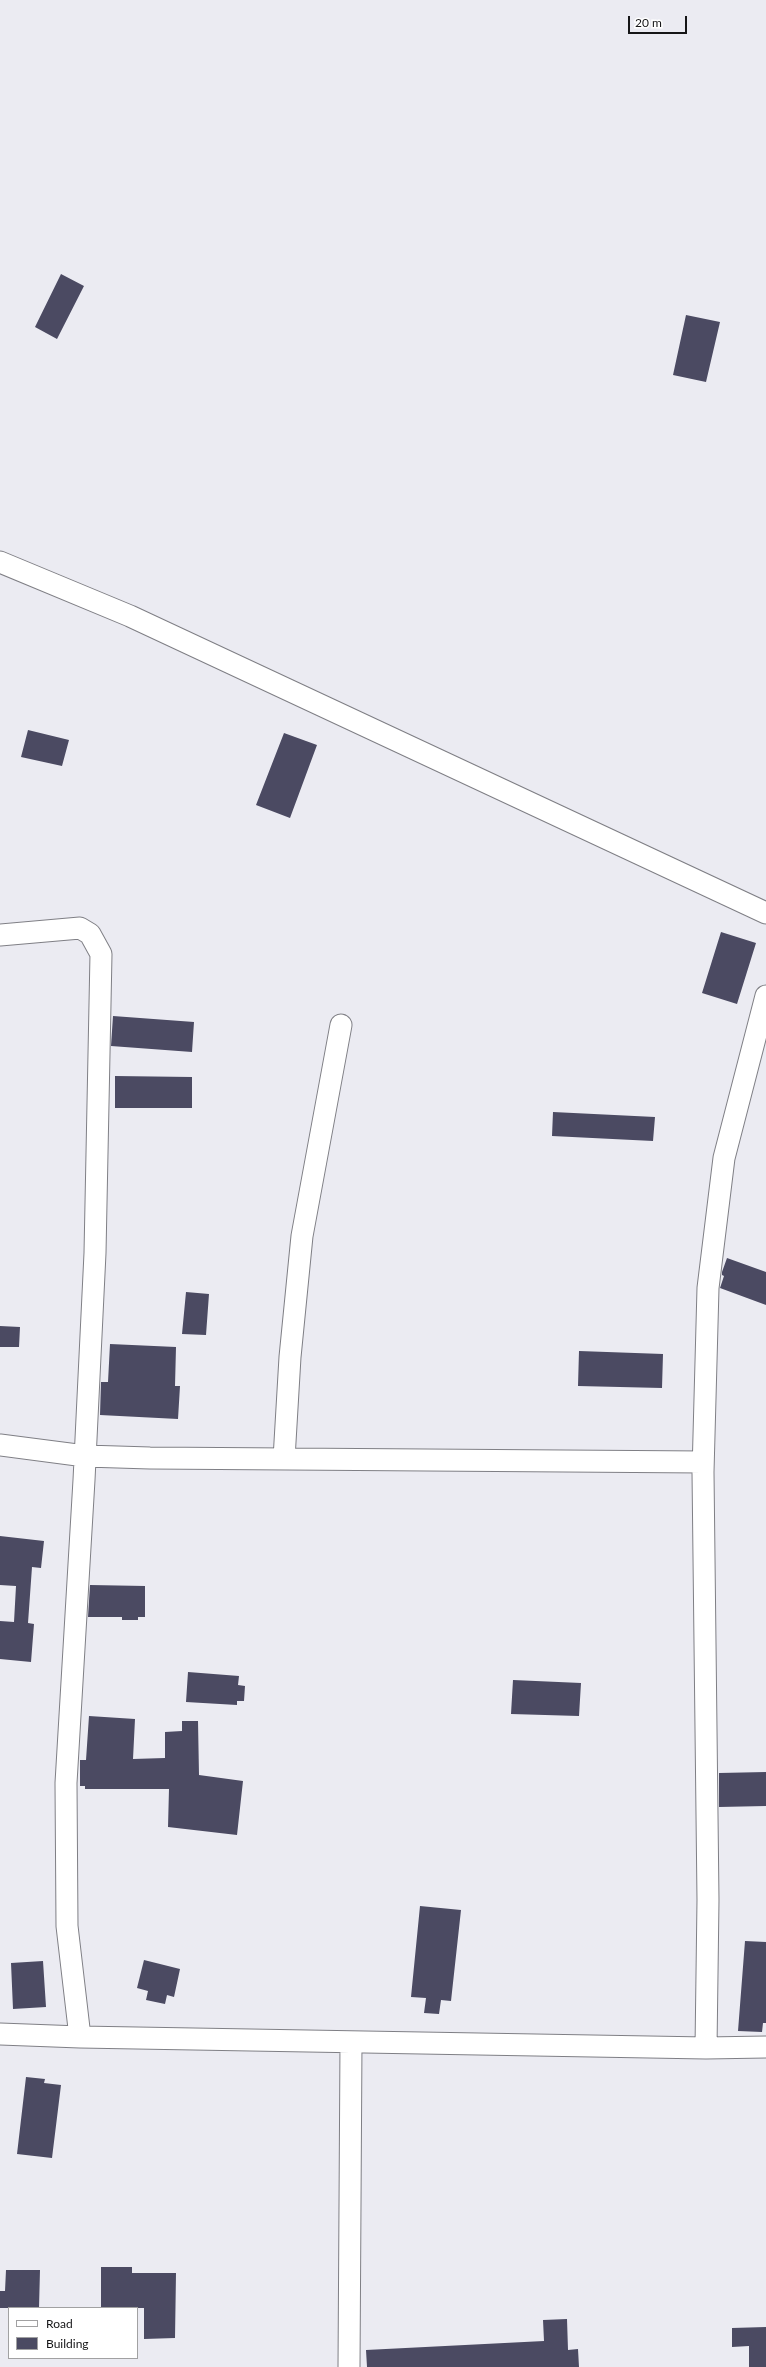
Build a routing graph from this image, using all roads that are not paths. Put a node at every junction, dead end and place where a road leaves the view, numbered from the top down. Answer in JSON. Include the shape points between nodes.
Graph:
{"nodes":[{"id":1,"x":0,"y":562,"type":"edge"},
{"id":2,"x":766,"y":913,"type":"edge"},
{"id":3,"x":0,"y":935,"type":"edge"},
{"id":4,"x":766,"y":996,"type":"edge"},
{"id":5,"x":341,"y":1025,"type":"dead end"},
{"id":6,"x":0,"y":1445,"type":"edge"},
{"id":7,"x":85,"y":1456,"type":"junction"},
{"id":8,"x":284,"y":1459,"type":"junction"},
{"id":9,"x":703,"y":1462,"type":"junction"},
{"id":10,"x":0,"y":2034,"type":"edge"},
{"id":11,"x":80,"y":2037,"type":"junction"},
{"id":12,"x":351,"y":2042,"type":"junction"},
{"id":13,"x":766,"y":2047,"type":"edge"},
{"id":14,"x":706,"y":2048,"type":"junction"},
{"id":15,"x":349,"y":2367,"type":"edge"}],
"edges":[{"from":1,"to":2,"type":"street","via":[[130,616]]},
{"from":3,"to":7,"type":"street","via":[[80,928],[90,934],[101,954],[95,1253]]},
{"from":4,"to":9,"type":"street","via":[[724,1158],[708,1288]]},
{"from":5,"to":8,"type":"street","via":[[302,1236],[290,1357]]},
{"from":6,"to":7,"type":"street"},
{"from":7,"to":8,"type":"street"},
{"from":7,"to":11,"type":"street","via":[[66,1783],[67,1926]]},
{"from":8,"to":9,"type":"street"},
{"from":9,"to":14,"type":"street","via":[[708,1900]]},
{"from":10,"to":11,"type":"street"},
{"from":11,"to":12,"type":"street"},
{"from":12,"to":14,"type":"street"},
{"from":12,"to":15,"type":"street"},
{"from":13,"to":14,"type":"street"}]}
